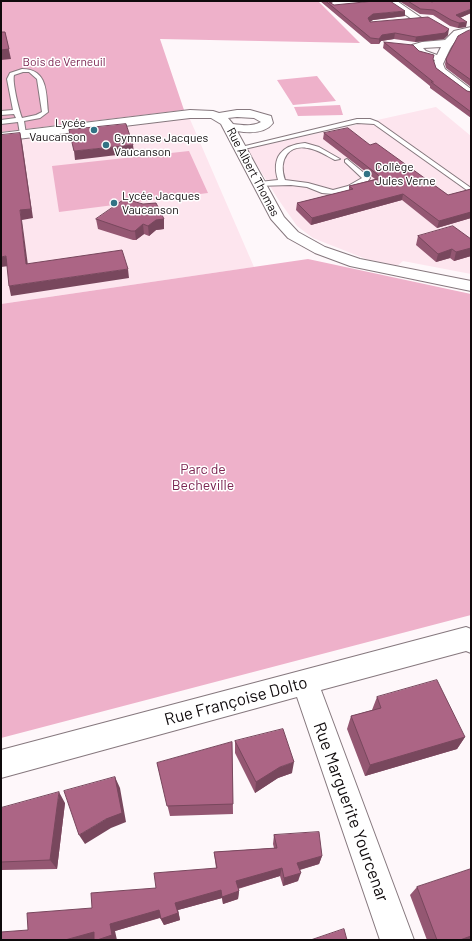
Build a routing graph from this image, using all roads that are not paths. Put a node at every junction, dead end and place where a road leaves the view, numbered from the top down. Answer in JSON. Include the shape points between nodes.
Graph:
{"nodes":[{"id":1,"x":388,"y":1,"type":"edge"},
{"id":2,"x":429,"y":18,"type":"edge"},
{"id":3,"x":418,"y":19,"type":"junction"},
{"id":4,"x":403,"y":21,"type":"edge"},
{"id":5,"x":446,"y":29,"type":"edge"},
{"id":6,"x":471,"y":30,"type":"edge"},
{"id":7,"x":457,"y":33,"type":"junction"},
{"id":8,"x":449,"y":43,"type":"junction"},
{"id":9,"x":441,"y":59,"type":"junction"},
{"id":10,"x":471,"y":94,"type":"edge"},
{"id":11,"x":17,"y":112,"type":"junction"},
{"id":12,"x":1,"y":113,"type":"edge"},
{"id":13,"x":218,"y":117,"type":"junction"},
{"id":14,"x":21,"y":119,"type":"junction"},
{"id":15,"x":1,"y":122,"type":"edge"},
{"id":16,"x":230,"y":127,"type":"junction"},
{"id":17,"x":23,"y":134,"type":"junction"},
{"id":18,"x":1,"y":137,"type":"edge"},
{"id":19,"x":240,"y":148,"type":"junction"},
{"id":20,"x":337,"y":159,"type":"dead end"},
{"id":21,"x":347,"y":161,"type":"edge"},
{"id":22,"x":282,"y":182,"type":"junction"},
{"id":23,"x":259,"y":184,"type":"junction"},
{"id":24,"x":471,"y":191,"type":"edge"},
{"id":25,"x":471,"y":286,"type":"edge"},
{"id":26,"x":471,"y":641,"type":"edge"},
{"id":27,"x":305,"y":683,"type":"junction"},
{"id":28,"x":1,"y":764,"type":"edge"},
{"id":29,"x":397,"y":940,"type":"edge"}],
"edges":[{"from":1,"to":3,"type":"street"},
{"from":2,"to":3,"type":"street"},
{"from":3,"to":4,"type":"street"},
{"from":5,"to":7,"type":"street"},
{"from":6,"to":7,"type":"street"},
{"from":7,"to":8,"type":"street"},
{"from":8,"to":9,"type":"street"},
{"from":8,"to":9,"type":"street","via":[[412,46],[422,53]]},
{"from":9,"to":10,"type":"street","via":[[438,64],[440,70]]},
{"from":11,"to":12,"type":"lane"},
{"from":11,"to":14,"type":"lane"},
{"from":11,"to":14,"type":"lane","via":[[10,79],[12,74],[18,71],[32,70],[41,81],[46,112],[40,117]]},
{"from":13,"to":16,"type":"street","name":"Rue Albert Thomas"},
{"from":13,"to":16,"type":"street","via":[[254,114],[267,119],[264,126],[256,128]]},
{"from":13,"to":17,"type":"street","name":"Rue Albert Thomas","via":[[190,114]]},
{"from":14,"to":15,"type":"lane"},
{"from":14,"to":17,"type":"lane"},
{"from":16,"to":19,"type":"street","name":"Rue Albert Thomas"},
{"from":17,"to":18,"type":"street","name":"Rue Albert Thomas"},
{"from":19,"to":23,"type":"street","name":"Rue Albert Thomas"},
{"from":19,"to":24,"type":"lane","via":[[357,120],[370,121]]},
{"from":20,"to":22,"type":"lane","via":[[315,147],[288,148],[280,157],[278,169]]},
{"from":21,"to":22,"type":"lane","via":[[366,178],[350,188],[333,192],[308,185]]},
{"from":22,"to":23,"type":"lane"},
{"from":23,"to":25,"type":"street","name":"Rue Albert Thomas","via":[[284,226],[293,235],[320,250],[356,263]]},
{"from":26,"to":27,"type":"street","name":"Rue Françoise Dolto","via":[[466,640]]},
{"from":27,"to":28,"type":"street","name":"Rue Françoise Dolto"},
{"from":27,"to":29,"type":"street","name":"Rue Marguerite Yourcenar"}]}
